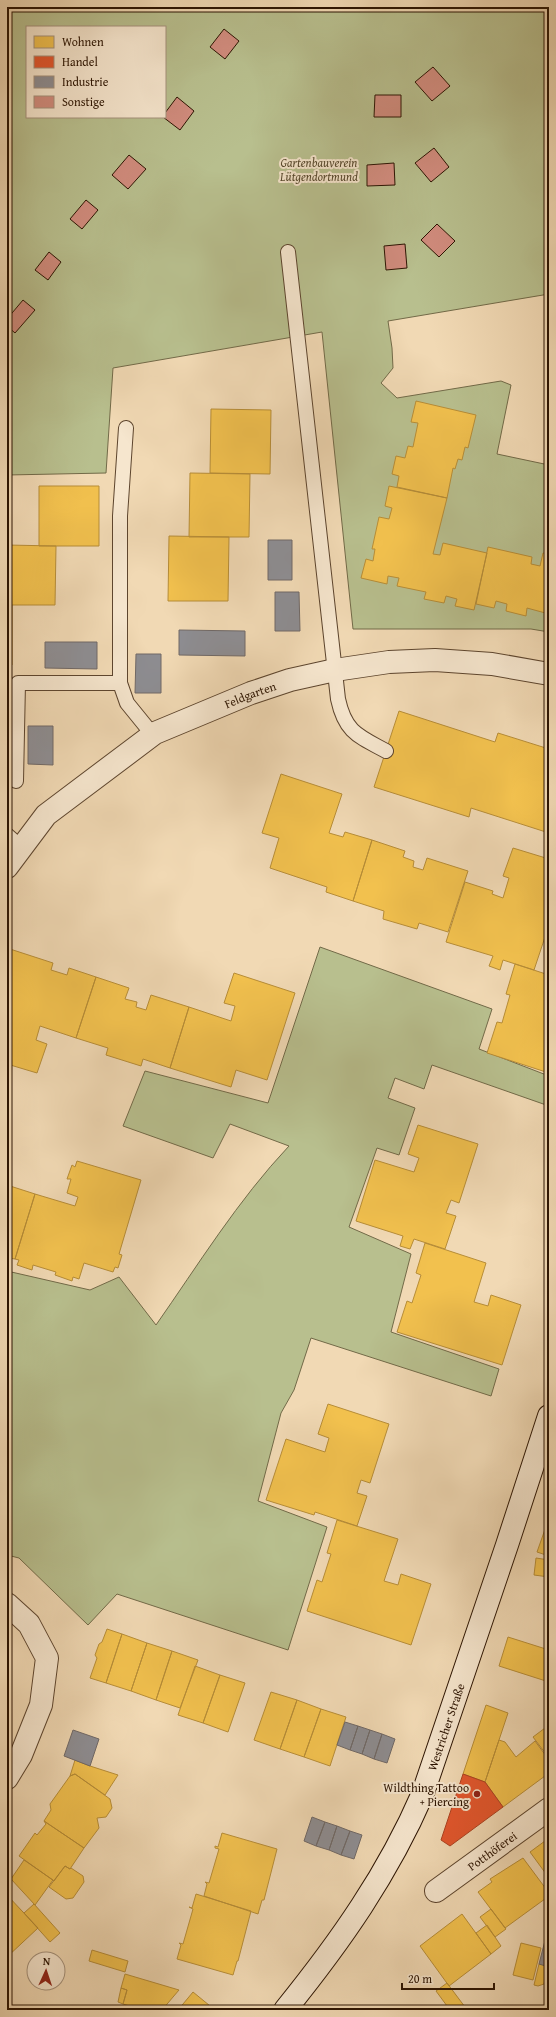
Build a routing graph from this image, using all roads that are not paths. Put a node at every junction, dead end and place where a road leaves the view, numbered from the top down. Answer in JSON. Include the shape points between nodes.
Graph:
{"nodes":[{"id":1,"x":288,"y":252,"type":"dead end"},
{"id":2,"x":126,"y":428,"type":"dead end"},
{"id":3,"x":335,"y":670,"type":"junction"},
{"id":4,"x":549,"y":674,"type":"edge"},
{"id":5,"x":120,"y":683,"type":"junction"},
{"id":6,"x":153,"y":735,"type":"junction"},
{"id":7,"x":386,"y":751,"type":"dead end"},
{"id":8,"x":16,"y":781,"type":"dead end"},
{"id":9,"x":14,"y":841,"type":"edge"},
{"id":10,"x":7,"y":867,"type":"edge"},
{"id":11,"x":549,"y":1416,"type":"edge"},
{"id":12,"x":7,"y":1604,"type":"edge"},
{"id":13,"x":7,"y":1778,"type":"edge"},
{"id":14,"x":549,"y":1809,"type":"edge"},
{"id":15,"x":436,"y":1891,"type":"dead end"},
{"id":16,"x":285,"y":2010,"type":"edge"}],
"edges":[{"from":1,"to":3,"type":"lane"},
{"from":2,"to":5,"type":"lane","via":[[120,516]]},
{"from":3,"to":4,"type":"street","name":"Feldgarten","via":[[389,662],[434,660],[492,664]]},
{"from":3,"to":6,"type":"street","name":"Feldgarten","via":[[250,692]]},
{"from":3,"to":7,"type":"lane","via":[[342,716],[351,730]]},
{"from":5,"to":6,"type":"lane","via":[[127,703]]},
{"from":5,"to":8,"type":"lane","via":[[18,683]]},
{"from":6,"to":9,"type":"street","name":"Feldgarten"},
{"from":9,"to":10,"type":"street","name":"Feldgarten"},
{"from":11,"to":16,"type":"street","name":"Westricher Straße","via":[[508,1545],[423,1793],[380,1880],[320,1967]]},
{"from":12,"to":13,"type":"street","via":[[29,1624],[47,1658],[41,1705],[21,1755]]},
{"from":14,"to":15,"type":"street","name":"Potthöferei"}]}
